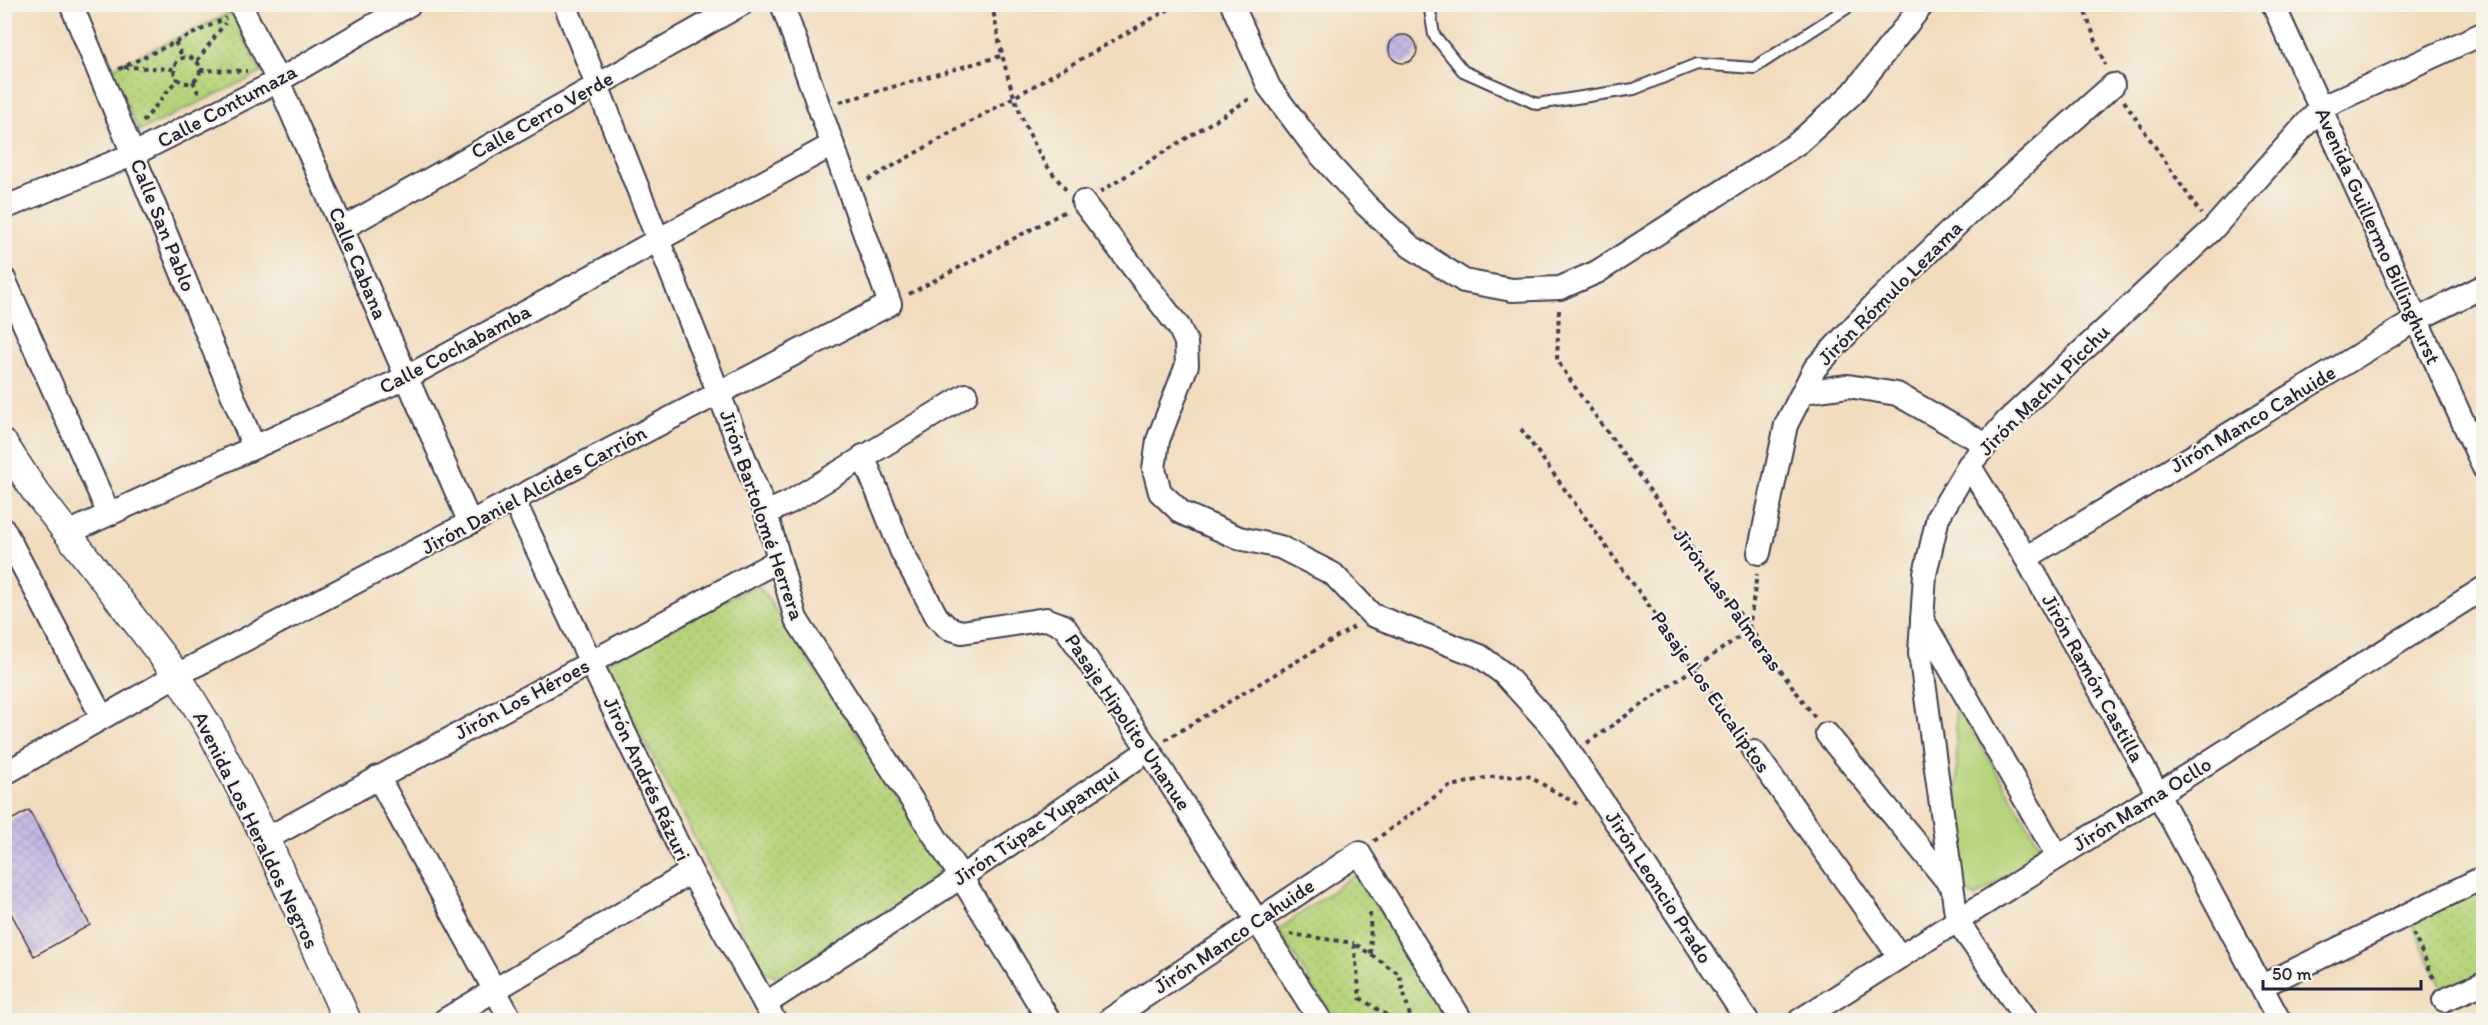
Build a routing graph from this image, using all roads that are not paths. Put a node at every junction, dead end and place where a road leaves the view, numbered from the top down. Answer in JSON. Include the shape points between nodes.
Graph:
{"nodes":[{"id":1,"x":70,"y":4,"type":"edge"},
{"id":2,"x":240,"y":4,"type":"edge"},
{"id":3,"x":410,"y":4,"type":"edge"},
{"id":4,"x":565,"y":4,"type":"edge"},
{"id":5,"x":742,"y":4,"type":"edge"},
{"id":6,"x":782,"y":4,"type":"edge"},
{"id":7,"x":1232,"y":4,"type":"edge"},
{"id":8,"x":1429,"y":4,"type":"edge"},
{"id":9,"x":1853,"y":4,"type":"edge"},
{"id":10,"x":1923,"y":4,"type":"edge"},
{"id":11,"x":2273,"y":4,"type":"edge"},
{"id":12,"x":2484,"y":33,"type":"edge"},
{"id":13,"x":268,"y":76,"type":"junction"},
{"id":14,"x":597,"y":84,"type":"junction"},
{"id":15,"x":2113,"y":85,"type":"road end"},
{"id":16,"x":2320,"y":108,"type":"junction"},
{"id":17,"x":832,"y":145,"type":"junction"},
{"id":18,"x":134,"y":154,"type":"junction"},
{"id":19,"x":1083,"y":202,"type":"road end"},
{"id":20,"x":4,"y":208,"type":"edge"},
{"id":21,"x":343,"y":228,"type":"junction"},
{"id":22,"x":658,"y":240,"type":"junction"},
{"id":23,"x":4,"y":279,"type":"edge"},
{"id":24,"x":2484,"y":286,"type":"edge"},
{"id":25,"x":2416,"y":320,"type":"junction"},
{"id":26,"x":407,"y":377,"type":"junction"},
{"id":27,"x":1803,"y":392,"type":"junction"},
{"id":28,"x":719,"y":393,"type":"junction"},
{"id":29,"x":966,"y":395,"type":"dead end"},
{"id":30,"x":4,"y":444,"type":"edge"},
{"id":31,"x":1985,"y":444,"type":"junction"},
{"id":32,"x":254,"y":447,"type":"junction"},
{"id":33,"x":863,"y":456,"type":"junction"},
{"id":34,"x":1969,"y":465,"type":"junction"},
{"id":35,"x":2484,"y":468,"type":"edge"},
{"id":36,"x":514,"y":501,"type":"junction"},
{"id":37,"x":766,"y":513,"type":"junction"},
{"id":38,"x":109,"y":514,"type":"junction"},
{"id":39,"x":471,"y":523,"type":"junction"},
{"id":40,"x":4,"y":530,"type":"edge"},
{"id":41,"x":68,"y":533,"type":"junction"},
{"id":42,"x":1760,"y":553,"type":"road end"},
{"id":43,"x":2026,"y":558,"type":"junction"},
{"id":44,"x":778,"y":560,"type":"junction"},
{"id":45,"x":2484,"y":588,"type":"edge"},
{"id":46,"x":1922,"y":619,"type":"junction"},
{"id":47,"x":592,"y":661,"type":"junction"},
{"id":48,"x":177,"y":675,"type":"junction"},
{"id":49,"x":102,"y":717,"type":"junction"},
{"id":50,"x":1827,"y":734,"type":"road end"},
{"id":51,"x":1149,"y":750,"type":"junction"},
{"id":52,"x":1754,"y":752,"type":"road end"},
{"id":53,"x":4,"y":774,"type":"edge"},
{"id":54,"x":378,"y":777,"type":"junction"},
{"id":55,"x":2158,"y":794,"type":"junction"},
{"id":56,"x":266,"y":839,"type":"junction"},
{"id":57,"x":2058,"y":857,"type":"junction"},
{"id":58,"x":691,"y":872,"type":"junction"},
{"id":59,"x":962,"y":877,"type":"junction"},
{"id":60,"x":2484,"y":877,"type":"edge"},
{"id":61,"x":1953,"y":889,"type":"junction"},
{"id":62,"x":1258,"y":920,"type":"junction"},
{"id":63,"x":1957,"y":921,"type":"junction"},
{"id":64,"x":1900,"y":957,"type":"junction"},
{"id":65,"x":2484,"y":982,"type":"edge"},
{"id":66,"x":2262,"y":986,"type":"junction"},
{"id":67,"x":495,"y":991,"type":"junction"},
{"id":68,"x":2444,"y":1000,"type":"road end"},
{"id":69,"x":769,"y":1012,"type":"edge"},
{"id":70,"x":347,"y":1020,"type":"edge"},
{"id":71,"x":445,"y":1020,"type":"edge"},
{"id":72,"x":511,"y":1020,"type":"edge"},
{"id":73,"x":1049,"y":1020,"type":"edge"},
{"id":74,"x":1108,"y":1020,"type":"edge"},
{"id":75,"x":1320,"y":1020,"type":"edge"},
{"id":76,"x":1461,"y":1020,"type":"edge"},
{"id":77,"x":1747,"y":1020,"type":"edge"},
{"id":78,"x":1800,"y":1020,"type":"edge"},
{"id":79,"x":2026,"y":1020,"type":"edge"},
{"id":80,"x":2279,"y":1020,"type":"edge"}],
"edges":[{"from":1,"to":18,"type":"street","name":"Calle San Pablo"},
{"from":2,"to":13,"type":"street","name":"Calle Cabana"},
{"from":3,"to":13,"type":"street","name":"Calle Contumaza"},
{"from":4,"to":14,"type":"street","name":"Jirón Bartolomé Herrera"},
{"from":5,"to":14,"type":"street","name":"Calle Cerro Verde"},
{"from":6,"to":17,"type":"street"},
{"from":7,"to":10,"type":"street","via":[[1269,87],[1318,152],[1367,206],[1410,246],[1464,281],[1512,290],[1560,288],[1597,272],[1797,143],[1852,94]]},
{"from":8,"to":9,"type":"lane","via":[[1434,35],[1463,71],[1538,104],[1634,90],[1697,64],[1754,68]]},
{"from":11,"to":16,"type":"street","name":"Avenida Guillermo Billinghurst"},
{"from":12,"to":16,"type":"street","name":"Jirón Machu Picchu"},
{"from":13,"to":18,"type":"street","name":"Calle Contumaza"},
{"from":13,"to":21,"type":"street","name":"Calle Cabana"},
{"from":14,"to":21,"type":"street","name":"Calle Cerro Verde"},
{"from":14,"to":22,"type":"street","name":"Jirón Bartolomé Herrera"},
{"from":15,"to":27,"type":"street","name":"Jirón Rómulo Lezama","via":[[1970,212],[1876,303],[1815,368]]},
{"from":16,"to":25,"type":"street","name":"Avenida Guillermo Billinghurst"},
{"from":16,"to":31,"type":"street","name":"Jirón Machu Picchu","via":[[2212,230]]},
{"from":17,"to":22,"type":"street","name":"Calle Cochabamba"},
{"from":17,"to":28,"type":"street","name":"Jirón Daniel Alcides Carrión","via":[[890,304]]},
{"from":18,"to":20,"type":"street","name":"Calle Contumaza"},
{"from":18,"to":32,"type":"street","name":"Calle San Pablo"},
{"from":19,"to":77,"type":"street","name":"Jirón Leoncio Prado","via":[[1179,327],[1186,342],[1187,365],[1158,440],[1154,469],[1160,492],[1182,513],[1239,538],[1280,547],[1333,574],[1372,615],[1480,656],[1504,674],[1555,730]]},
{"from":21,"to":26,"type":"street","name":"Calle Cabana"},
{"from":22,"to":26,"type":"street","name":"Calle Cochabamba"},
{"from":22,"to":28,"type":"street","name":"Jirón Bartolomé Herrera"},
{"from":23,"to":38,"type":"street"},
{"from":24,"to":25,"type":"street","name":"Jirón Manco Cahuide"},
{"from":25,"to":35,"type":"street","name":"Avenida Guillermo Billinghurst"},
{"from":25,"to":43,"type":"street","name":"Jirón Manco Cahuide"},
{"from":26,"to":32,"type":"street","name":"Calle Cochabamba"},
{"from":26,"to":39,"type":"street","name":"Calle Cabana"},
{"from":27,"to":31,"type":"street","via":[[1848,386],[1897,394]]},
{"from":27,"to":42,"type":"street","name":"Jirón Rómulo Lezama","via":[[1786,425]]},
{"from":28,"to":36,"type":"street","name":"Jirón Daniel Alcides Carrión"},
{"from":28,"to":37,"type":"street","name":"Jirón Bartolomé Herrera"},
{"from":29,"to":33,"type":"street"},
{"from":30,"to":41,"type":"street","name":"Avenida Los Heraldos Negros"},
{"from":31,"to":34,"type":"street","name":"Jirón Machu Picchu"},
{"from":32,"to":38,"type":"street","name":"Calle Cochabamba"},
{"from":33,"to":37,"type":"street"},
{"from":33,"to":51,"type":"street","name":"Pasaje Hipolito Unanue","via":[[902,552],[937,617],[948,628],[962,632],[1046,619],[1064,626]]},
{"from":34,"to":43,"type":"street","name":"Jirón Ramón Castilla"},
{"from":34,"to":46,"type":"street","name":"Jirón Machu Picchu","via":[[1938,517],[1925,574]]},
{"from":36,"to":39,"type":"street","name":"Jirón Daniel Alcides Carrión"},
{"from":36,"to":47,"type":"street","name":"Jirón Andrés Rázuri"},
{"from":37,"to":44,"type":"street","name":"Jirón Bartolomé Herrera"},
{"from":38,"to":41,"type":"street","name":"Calle Cochabamba"},
{"from":39,"to":48,"type":"street","name":"Jirón Daniel Alcides Carrión"},
{"from":40,"to":49,"type":"street"},
{"from":41,"to":48,"type":"street","name":"Avenida Los Heraldos Negros"},
{"from":43,"to":55,"type":"street","name":"Jirón Ramón Castilla"},
{"from":44,"to":47,"type":"street","name":"Jirón Los Héroes"},
{"from":44,"to":59,"type":"street","name":"Jirón Bartolomé Herrera","via":[[796,619]]},
{"from":45,"to":55,"type":"street","name":"Jirón Mama Ocllo"},
{"from":46,"to":57,"type":"street"},
{"from":46,"to":61,"type":"street","name":"Jirón Machu Picchu","via":[[1920,653]]},
{"from":47,"to":54,"type":"street","name":"Jirón Los Héroes"},
{"from":47,"to":58,"type":"street","name":"Jirón Andrés Rázuri"},
{"from":48,"to":49,"type":"street","name":"Jirón Daniel Alcides Carrión"},
{"from":48,"to":56,"type":"street","name":"Avenida Los Heraldos Negros","via":[[210,729]]},
{"from":49,"to":53,"type":"street","name":"Jirón Daniel Alcides Carrión"},
{"from":50,"to":61,"type":"street"},
{"from":51,"to":59,"type":"street","name":"Jirón Túpac Yupanqui"},
{"from":51,"to":62,"type":"street","name":"Pasaje Hipolito Unanue"},
{"from":52,"to":64,"type":"street","name":"Pasaje Los Eucaliptos"},
{"from":54,"to":56,"type":"street","name":"Jirón Los Héroes"},
{"from":54,"to":67,"type":"street"},
{"from":55,"to":57,"type":"street","name":"Jirón Mama Ocllo"},
{"from":55,"to":66,"type":"street","name":"Jirón Ramón Castilla"},
{"from":56,"to":70,"type":"street","name":"Avenida Los Heraldos Negros"},
{"from":57,"to":63,"type":"street","name":"Jirón Mama Ocllo"},
{"from":58,"to":67,"type":"street"},
{"from":58,"to":69,"type":"street","name":"Jirón Andrés Rázuri"},
{"from":59,"to":69,"type":"street","name":"Jirón Túpac Yupanqui"},
{"from":59,"to":73,"type":"street","name":"Jirón Bartolomé Herrera"},
{"from":60,"to":66,"type":"street"},
{"from":61,"to":63,"type":"street","name":"Jirón Machu Picchu"},
{"from":62,"to":74,"type":"street","name":"Jirón Manco Cahuide"},
{"from":62,"to":75,"type":"street","name":"Pasaje Hipolito Unanue"},
{"from":62,"to":76,"type":"street","name":"Jirón Manco Cahuide","via":[[1359,853]]},
{"from":63,"to":64,"type":"street","name":"Jirón Mama Ocllo"},
{"from":63,"to":79,"type":"street"},
{"from":64,"to":78,"type":"street","name":"Jirón Mama Ocllo"},
{"from":65,"to":68,"type":"street"},
{"from":66,"to":80,"type":"street","name":"Jirón Ramón Castilla"},
{"from":67,"to":71,"type":"street"},
{"from":67,"to":72,"type":"street"}]}
